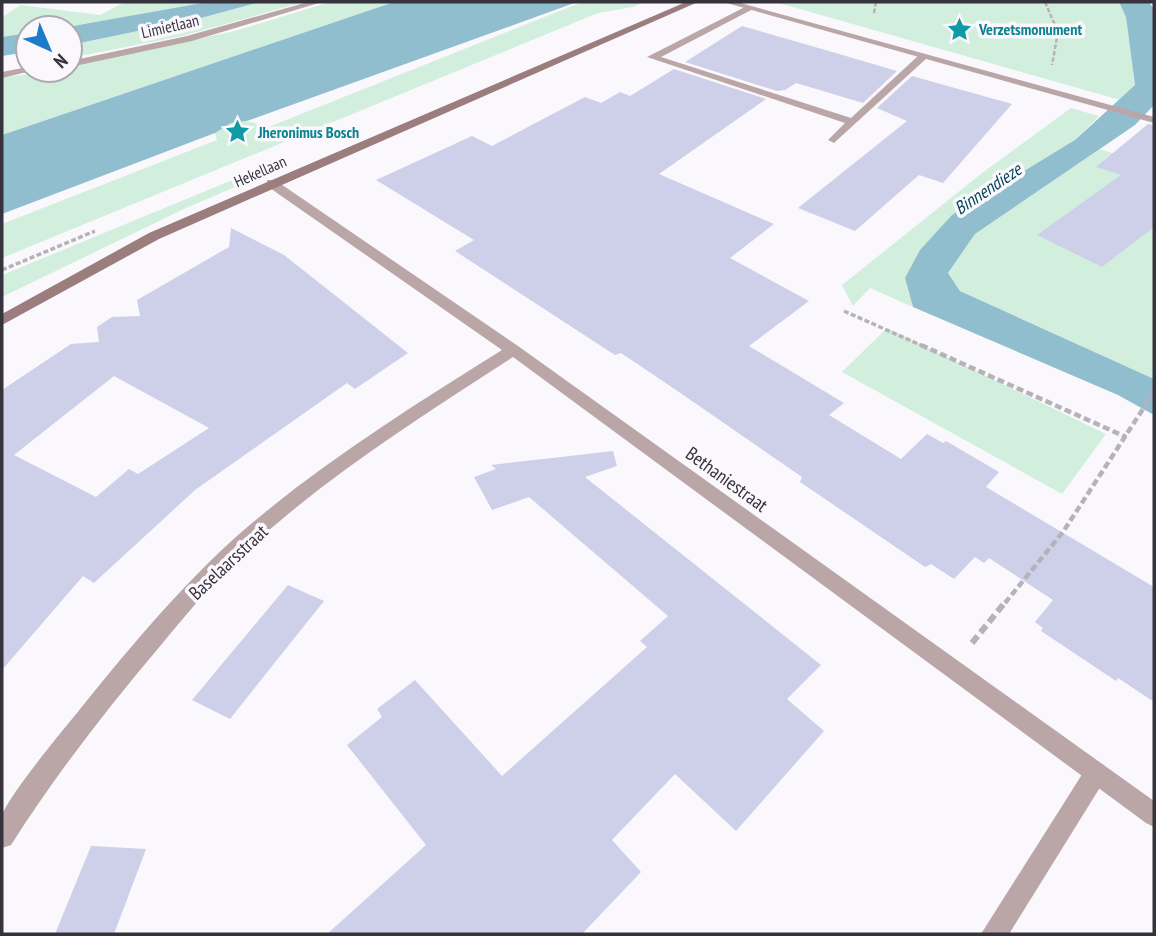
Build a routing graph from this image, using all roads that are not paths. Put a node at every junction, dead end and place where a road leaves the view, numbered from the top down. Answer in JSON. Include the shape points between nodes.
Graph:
{"nodes":[{"id":1,"x":317,"y":2,"type":"edge"},
{"id":2,"x":693,"y":2,"type":"edge"},
{"id":3,"x":728,"y":2,"type":"edge"},
{"id":4,"x":750,"y":8,"type":"junction"},
{"id":5,"x":923,"y":57,"type":"junction"},
{"id":6,"x":84,"y":61,"type":"edge"},
{"id":7,"x":1154,"y":120,"type":"edge"},
{"id":8,"x":853,"y":122,"type":"junction"},
{"id":9,"x":834,"y":140,"type":"dead end"},
{"id":10,"x":271,"y":183,"type":"junction"},
{"id":11,"x":2,"y":320,"type":"edge"},
{"id":12,"x":513,"y":350,"type":"junction"},
{"id":13,"x":1096,"y":773,"type":"junction"},
{"id":14,"x":1154,"y":815,"type":"edge"},
{"id":15,"x":2,"y":836,"type":"edge"},
{"id":16,"x":994,"y":934,"type":"edge"}],
"edges":[{"from":1,"to":6,"type":"street","name":"Limietlaan","via":[[189,39]]},
{"from":2,"to":10,"type":"main road","name":"Hekellaan"},
{"from":3,"to":4,"type":"street"},
{"from":4,"to":5,"type":"street"},
{"from":4,"to":8,"type":"street","via":[[652,57]]},
{"from":5,"to":7,"type":"street"},
{"from":5,"to":8,"type":"street"},
{"from":8,"to":9,"type":"street"},
{"from":10,"to":11,"type":"main road","name":"Hekellaan","via":[[153,236]]},
{"from":10,"to":12,"type":"street","name":"Bethaniestraat"},
{"from":12,"to":13,"type":"street","name":"Bethaniestraat"},
{"from":12,"to":15,"type":"street","name":"Baselaarsstraat","via":[[388,430],[294,501],[210,573],[118,679],[26,797]]},
{"from":13,"to":14,"type":"street","name":"Bethaniestraat"},
{"from":13,"to":16,"type":"street"}]}
